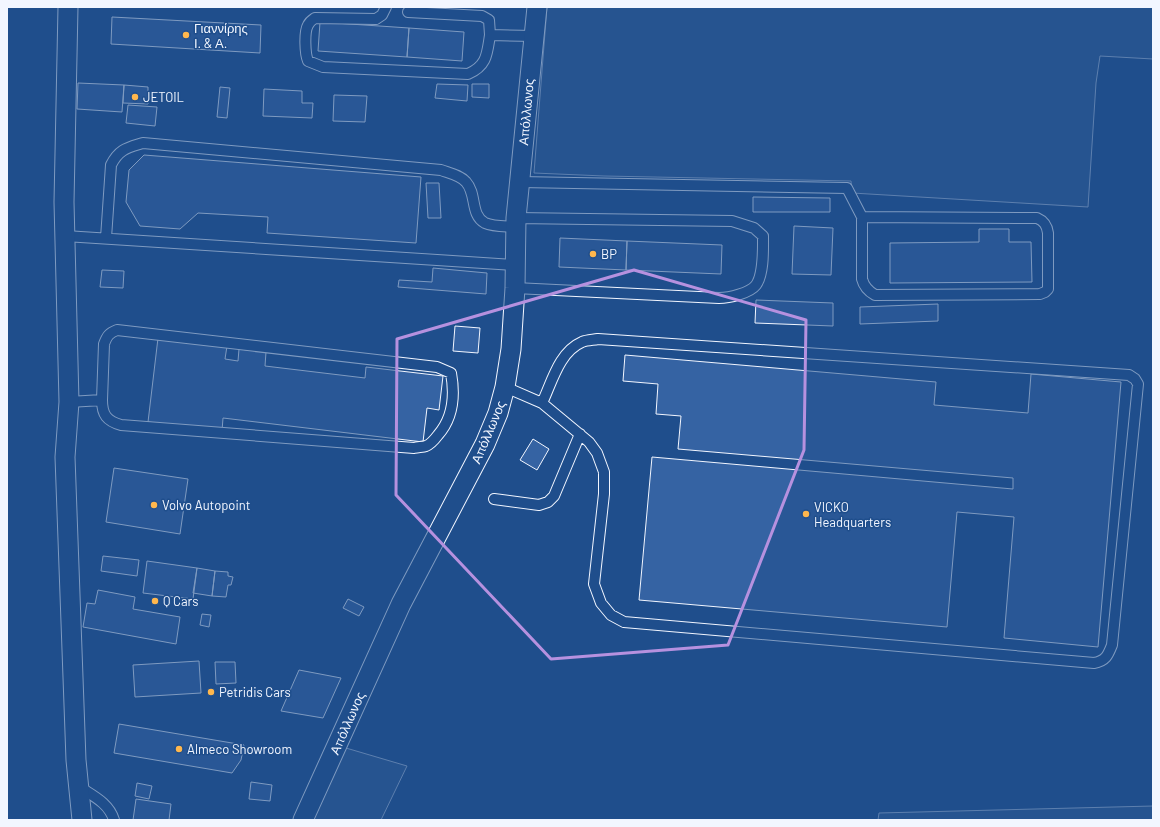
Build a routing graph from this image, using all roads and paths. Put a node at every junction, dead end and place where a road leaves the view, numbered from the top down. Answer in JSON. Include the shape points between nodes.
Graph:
{"nodes":[{"id":1,"x":68,"y":7,"type":"edge"},
{"id":2,"x":386,"y":7,"type":"edge"},
{"id":3,"x":537,"y":7,"type":"edge"},
{"id":4,"x":460,"y":11,"type":"edge"},
{"id":5,"x":408,"y":12,"type":"dead end"},
{"id":6,"x":490,"y":35,"type":"junction"},
{"id":7,"x":534,"y":36,"type":"junction"},
{"id":8,"x":520,"y":182,"type":"junction"},
{"id":9,"x":862,"y":217,"type":"junction"},
{"id":10,"x":516,"y":223,"type":"junction"},
{"id":11,"x":65,"y":236,"type":"junction"},
{"id":12,"x":106,"y":238,"type":"junction"},
{"id":13,"x":515,"y":265,"type":"junction"},
{"id":14,"x":515,"y":288,"type":"junction"},
{"id":15,"x":506,"y":388,"type":"junction"},
{"id":16,"x":102,"y":400,"type":"junction"},
{"id":17,"x":68,"y":402,"type":"junction"},
{"id":18,"x":542,"y":403,"type":"junction"},
{"id":19,"x":580,"y":434,"type":"junction"},
{"id":20,"x":494,"y":499,"type":"dead end"},
{"id":21,"x":78,"y":786,"type":"junction"},
{"id":22,"x":82,"y":820,"type":"edge"},
{"id":23,"x":114,"y":820,"type":"edge"},
{"id":24,"x":304,"y":820,"type":"edge"}],
"edges":[{"from":1,"to":11,"type":"street"},
{"from":2,"to":6,"type":"lane","via":[[382,15],[376,19],[315,18],[310,21],[306,34],[308,61],[323,67],[468,74],[480,68],[484,61],[488,53]]},
{"from":3,"to":7,"type":"street","name":"Απόλλωνος"},
{"from":4,"to":5,"type":"lane"},
{"from":4,"to":6,"type":"lane","via":[[486,17],[489,20]]},
{"from":6,"to":7,"type":"lane"},
{"from":7,"to":8,"type":"street","name":"Απόλλωνος"},
{"from":8,"to":9,"type":"lane","via":[[847,188]]},
{"from":8,"to":10,"type":"street","name":"Απόλλωνος"},
{"from":9,"to":9,"type":"lane","via":[[862,279],[864,286],[875,295],[1040,294],[1048,289],[1048,228],[1037,218]]},
{"from":10,"to":12,"type":"lane","via":[[484,222],[477,215],[472,191],[466,181],[441,170],[143,143],[117,154],[111,165]]},
{"from":10,"to":13,"type":"street","name":"Απόλλωνος"},
{"from":10,"to":14,"type":"lane","via":[[732,221],[754,228],[763,236],[762,268],[756,286],[730,298]]},
{"from":11,"to":12,"type":"lane"},
{"from":11,"to":17,"type":"street"},
{"from":12,"to":13,"type":"lane"},
{"from":13,"to":14,"type":"street","name":"Απόλλωνος"},
{"from":14,"to":15,"type":"street","name":"Απόλλωνος"},
{"from":15,"to":18,"type":"lane"},
{"from":15,"to":24,"type":"street","name":"Απόλλωνος","via":[[485,444],[401,604]]},
{"from":16,"to":16,"type":"lane","via":[[105,415],[112,422],[121,425],[414,448],[432,442],[445,427],[452,403],[453,381],[452,374],[437,367],[117,330],[107,336],[104,344]]},
{"from":16,"to":17,"type":"lane"},
{"from":17,"to":21,"type":"street","via":[[65,465]]},
{"from":18,"to":19,"type":"lane"},
{"from":18,"to":19,"type":"lane","via":[[563,358],[583,341],[598,339],[1129,375],[1138,384],[1112,645],[1102,662],[1094,663],[624,622],[612,615],[601,603],[594,584],[604,472],[597,454]]},
{"from":19,"to":20,"type":"lane","via":[[554,496],[548,502],[539,505]]},
{"from":21,"to":22,"type":"street"},
{"from":21,"to":23,"type":"lane","via":[[105,804]]}]}
